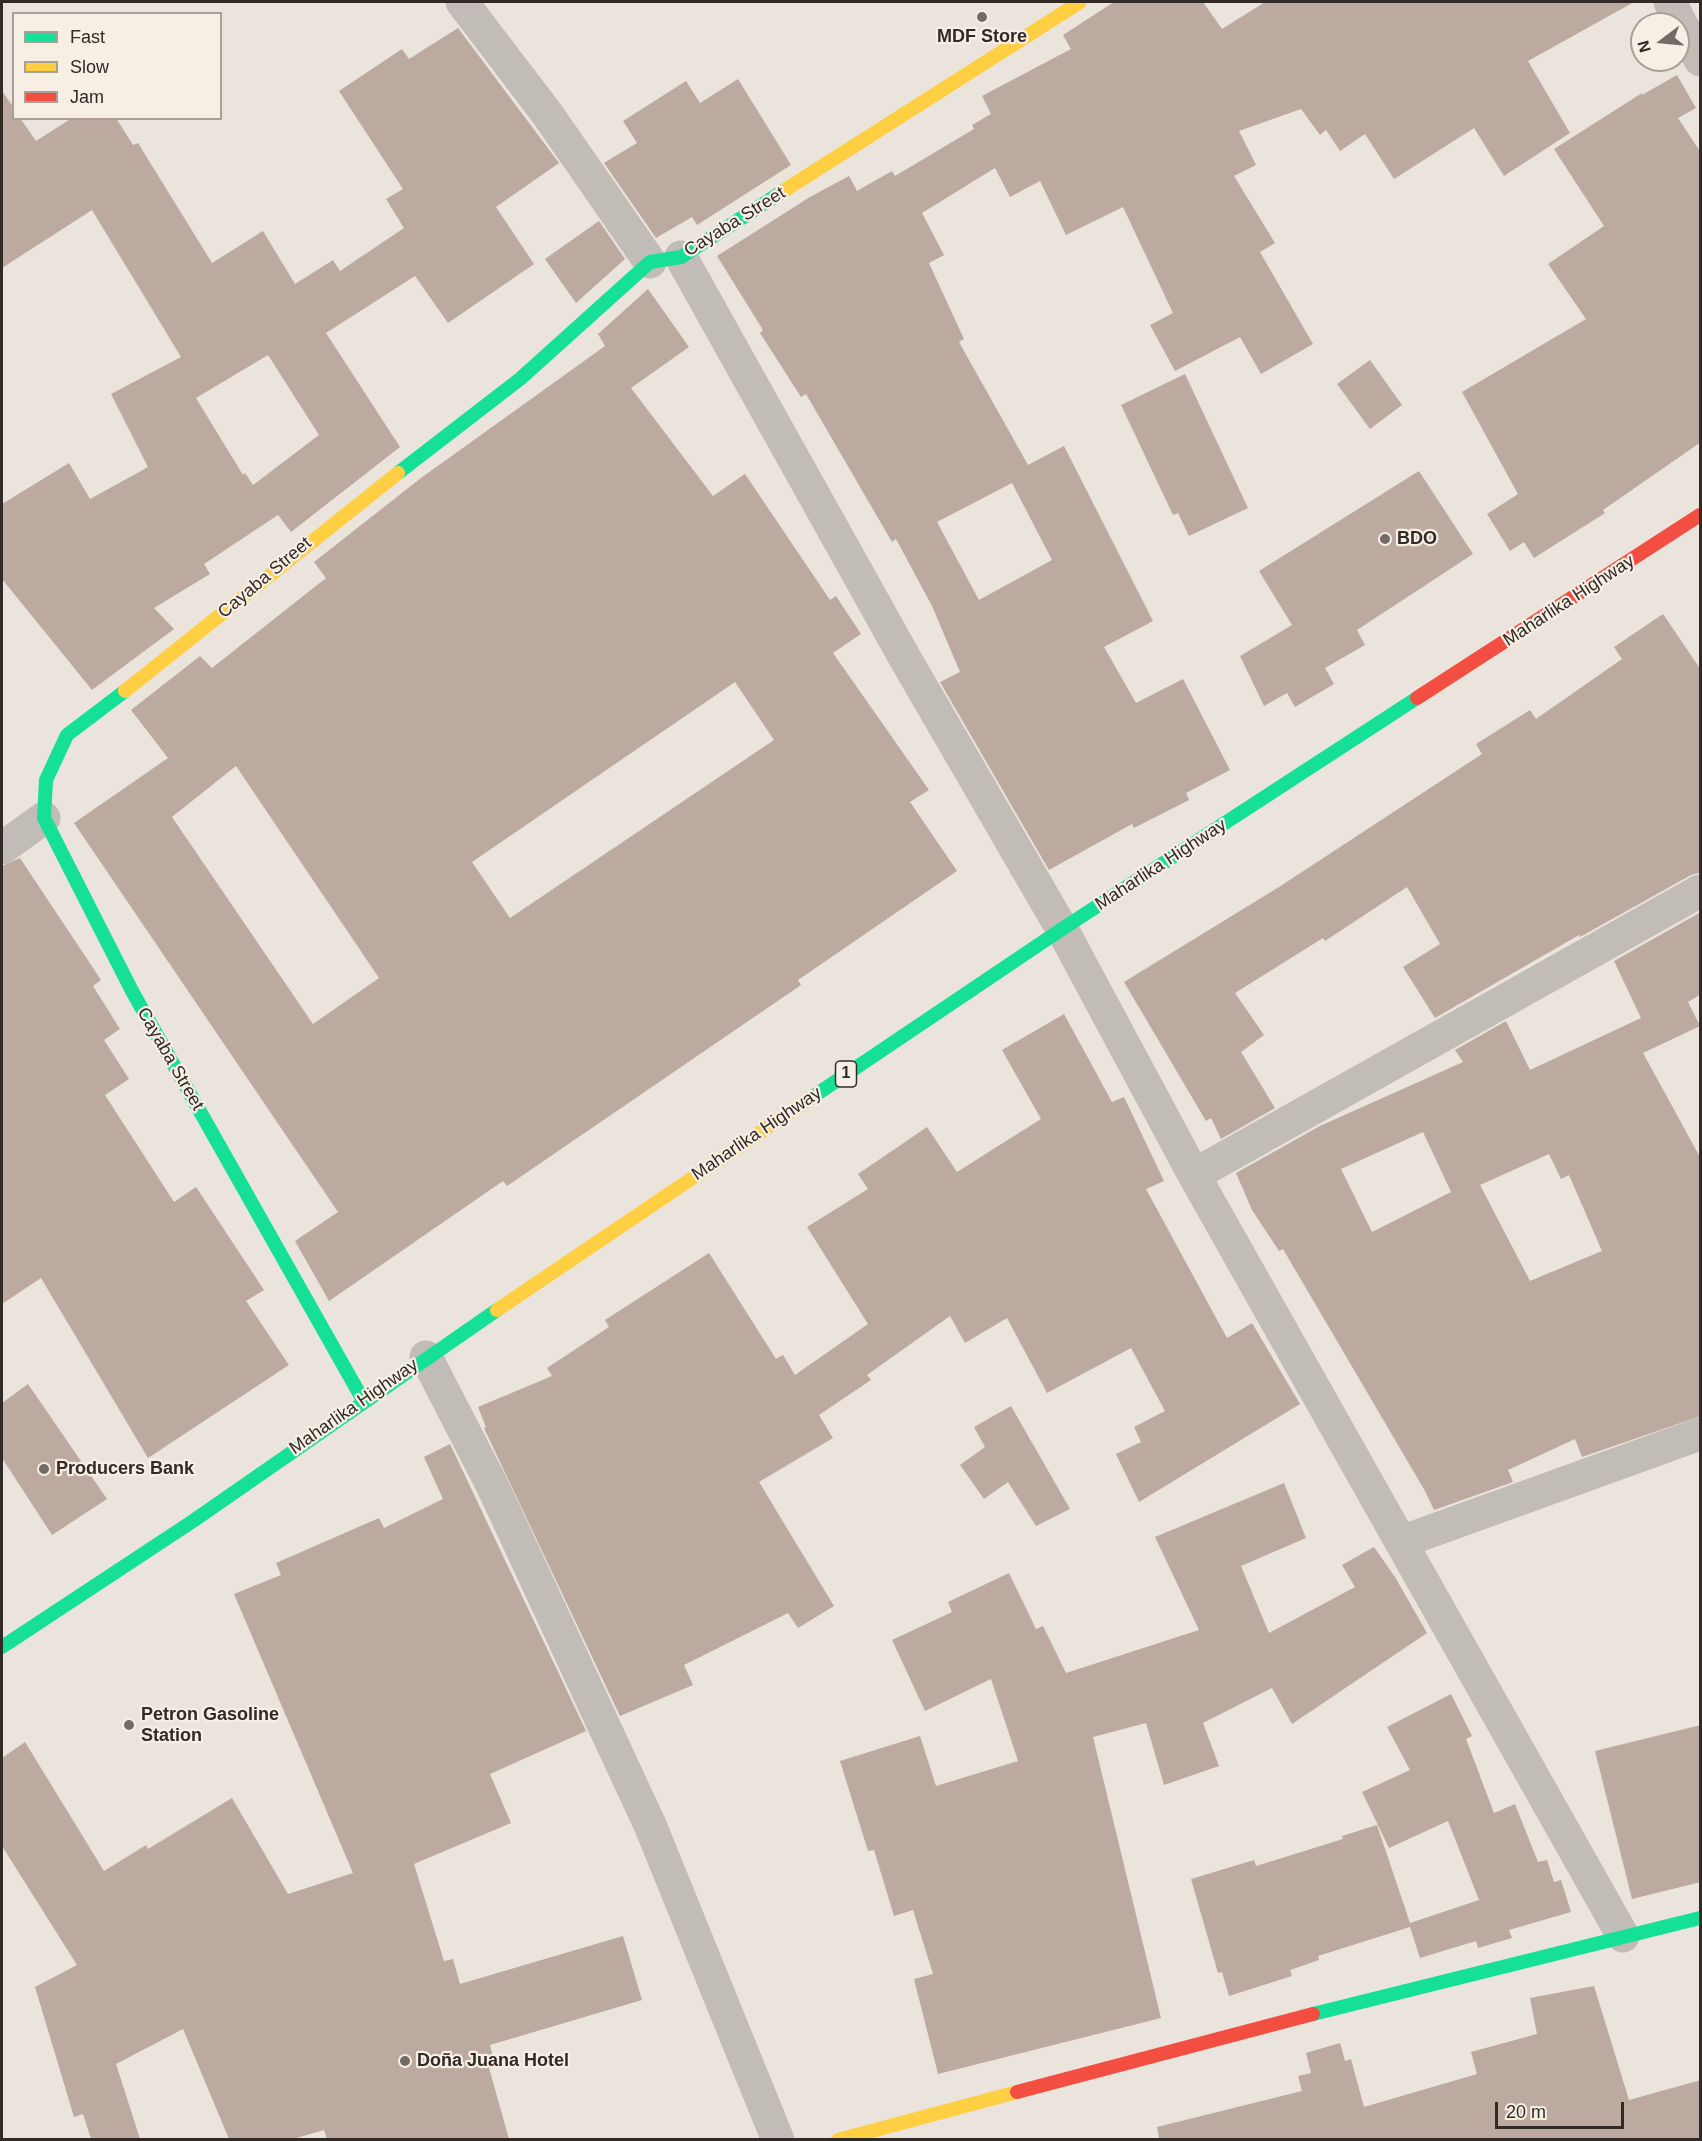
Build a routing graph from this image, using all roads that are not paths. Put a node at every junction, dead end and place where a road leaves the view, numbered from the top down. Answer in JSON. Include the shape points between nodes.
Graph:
{"nodes":[{"id":1,"x":462,"y":2,"type":"edge"},
{"id":2,"x":1080,"y":2,"type":"edge"},
{"id":3,"x":1670,"y":2,"type":"edge"},
{"id":4,"x":1701,"y":60,"type":"edge"},
{"id":5,"x":665,"y":259,"type":"junction"},
{"id":6,"x":1701,"y":515,"type":"edge"},
{"id":7,"x":44,"y":818,"type":"junction"},
{"id":8,"x":2,"y":848,"type":"edge"},
{"id":9,"x":1701,"y":891,"type":"edge"},
{"id":10,"x":1062,"y":929,"type":"junction"},
{"id":11,"x":1194,"y":1175,"type":"junction"},
{"id":12,"x":426,"y":1357,"type":"junction"},
{"id":13,"x":363,"y":1400,"type":"junction"},
{"id":14,"x":1701,"y":1434,"type":"edge"},
{"id":15,"x":1401,"y":1542,"type":"junction"},
{"id":16,"x":2,"y":1647,"type":"edge"},
{"id":17,"x":1701,"y":1918,"type":"edge"},
{"id":18,"x":1623,"y":1936,"type":"junction"},
{"id":19,"x":778,"y":2139,"type":"edge"},
{"id":20,"x":838,"y":2139,"type":"edge"}],
"edges":[{"from":1,"to":5,"type":"street"},
{"from":2,"to":5,"type":"street","name":"Cayaba Street"},
{"from":3,"to":4,"type":"street"},
{"from":5,"to":7,"type":"street","name":"Cayaba Street","via":[[520,379],[67,735],[46,780]]},
{"from":5,"to":10,"type":"street"},
{"from":6,"to":10,"type":"street","name":"Maharlika Highway","number":"1"},
{"from":7,"to":8,"type":"street"},
{"from":7,"to":13,"type":"street","name":"Cayaba Street","via":[[132,991]]},
{"from":9,"to":11,"type":"street"},
{"from":10,"to":11,"type":"street"},
{"from":10,"to":12,"type":"street","name":"Maharlika Highway","number":"1"},
{"from":11,"to":15,"type":"street"},
{"from":12,"to":13,"type":"street","name":"Maharlika Highway","number":"1"},
{"from":12,"to":19,"type":"street","via":[[493,1487],[650,1825]]},
{"from":13,"to":16,"type":"street","name":"Maharlika Highway","number":"1","via":[[193,1521]]},
{"from":14,"to":15,"type":"street"},
{"from":15,"to":18,"type":"street"},
{"from":17,"to":18,"type":"street"},
{"from":18,"to":20,"type":"street","via":[[1394,1992]]}]}
